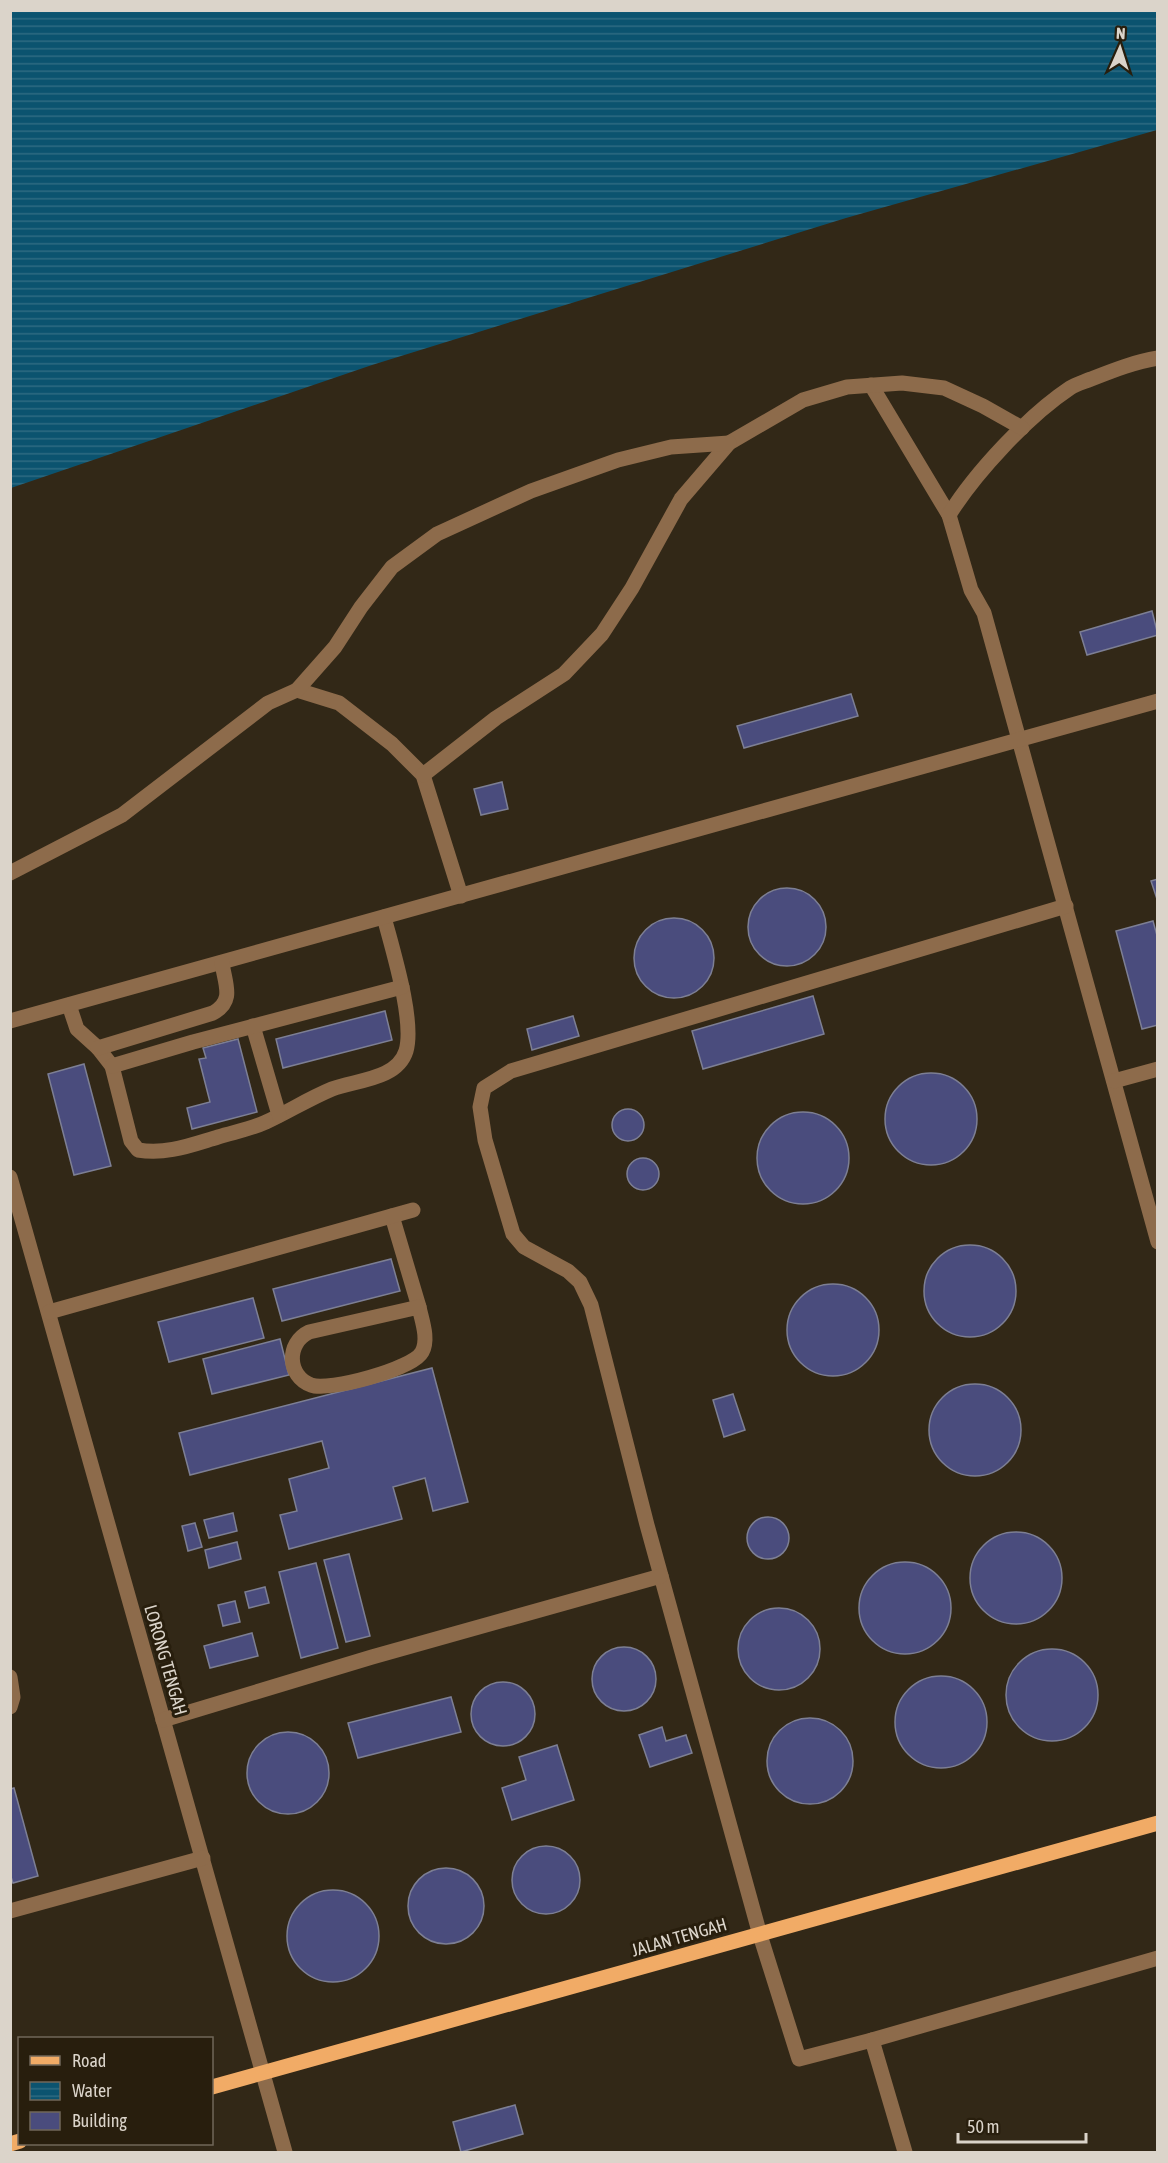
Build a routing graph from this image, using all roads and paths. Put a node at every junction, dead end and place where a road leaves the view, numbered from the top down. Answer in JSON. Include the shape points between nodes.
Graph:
{"nodes":[{"id":1,"x":1158,"y":358,"type":"edge"},
{"id":2,"x":871,"y":385,"type":"junction"},
{"id":3,"x":1022,"y":428,"type":"junction"},
{"id":4,"x":729,"y":443,"type":"junction"},
{"id":5,"x":949,"y":515,"type":"junction"},
{"id":6,"x":297,"y":690,"type":"junction"},
{"id":7,"x":1158,"y":700,"type":"edge"},
{"id":8,"x":1020,"y":740,"type":"junction"},
{"id":9,"x":423,"y":775,"type":"junction"},
{"id":10,"x":10,"y":873,"type":"edge"},
{"id":11,"x":461,"y":896,"type":"junction"},
{"id":12,"x":1066,"y":906,"type":"junction"},
{"id":13,"x":384,"y":917,"type":"junction"},
{"id":14,"x":222,"y":963,"type":"junction"},
{"id":15,"x":402,"y":987,"type":"junction"},
{"id":16,"x":69,"y":1005,"type":"junction"},
{"id":17,"x":10,"y":1021,"type":"edge"},
{"id":18,"x":253,"y":1026,"type":"junction"},
{"id":19,"x":98,"y":1048,"type":"junction"},
{"id":20,"x":112,"y":1066,"type":"junction"},
{"id":21,"x":1158,"y":1069,"type":"edge"},
{"id":22,"x":1114,"y":1081,"type":"junction"},
{"id":23,"x":279,"y":1115,"type":"junction"},
{"id":24,"x":10,"y":1177,"type":"edge"},
{"id":25,"x":413,"y":1210,"type":"dead end"},
{"id":26,"x":392,"y":1216,"type":"junction"},
{"id":27,"x":1158,"y":1242,"type":"edge"},
{"id":28,"x":419,"y":1307,"type":"junction"},
{"id":29,"x":49,"y":1312,"type":"junction"},
{"id":30,"x":661,"y":1576,"type":"junction"},
{"id":31,"x":10,"y":1677,"type":"edge"},
{"id":32,"x":10,"y":1707,"type":"edge"},
{"id":33,"x":163,"y":1720,"type":"junction"},
{"id":34,"x":1158,"y":1823,"type":"edge"},
{"id":35,"x":203,"y":1858,"type":"junction"},
{"id":36,"x":10,"y":1911,"type":"edge"},
{"id":37,"x":760,"y":1935,"type":"junction"},
{"id":38,"x":1158,"y":1958,"type":"edge"},
{"id":39,"x":872,"y":2040,"type":"junction"},
{"id":40,"x":262,"y":2073,"type":"junction"},
{"id":41,"x":213,"y":2087,"type":"edge"},
{"id":42,"x":285,"y":2152,"type":"edge"},
{"id":43,"x":905,"y":2152,"type":"edge"}],
"edges":[{"from":1,"to":3,"type":"street","via":[[1129,363],[1071,387]]},
{"from":2,"to":3,"type":"street","via":[[902,383],[944,388]]},
{"from":2,"to":4,"type":"street","via":[[847,387],[802,400]]},
{"from":2,"to":5,"type":"street"},
{"from":3,"to":5,"type":"street"},
{"from":4,"to":6,"type":"street","via":[[671,447],[618,460],[531,490],[437,534],[392,567],[335,647]]},
{"from":4,"to":9,"type":"street","via":[[681,499],[602,634],[564,674],[496,718]]},
{"from":5,"to":8,"type":"street","via":[[971,590],[984,613]]},
{"from":6,"to":9,"type":"street","via":[[339,703],[392,744]]},
{"from":6,"to":10,"type":"street","via":[[268,704],[122,815]]},
{"from":7,"to":8,"type":"street"},
{"from":8,"to":11,"type":"street"},
{"from":8,"to":12,"type":"street"},
{"from":9,"to":11,"type":"street"},
{"from":11,"to":13,"type":"street"},
{"from":12,"to":22,"type":"street"},
{"from":12,"to":30,"type":"street","via":[[511,1071],[484,1088],[480,1107],[485,1140],[513,1234],[524,1247],[568,1271],[580,1282],[591,1305]]},
{"from":13,"to":14,"type":"street"},
{"from":13,"to":15,"type":"street"},
{"from":14,"to":16,"type":"street"},
{"from":14,"to":19,"type":"street","via":[[227,999],[223,1007]]},
{"from":15,"to":18,"type":"street"},
{"from":15,"to":23,"type":"street","via":[[407,1036],[406,1051],[399,1064],[382,1074],[325,1092]]},
{"from":16,"to":17,"type":"street"},
{"from":16,"to":19,"type":"street","via":[[77,1029]]},
{"from":18,"to":20,"type":"street"},
{"from":18,"to":23,"type":"street"},
{"from":19,"to":20,"type":"street"},
{"from":20,"to":23,"type":"street","via":[[127,1130],[138,1150],[171,1150]]},
{"from":21,"to":22,"type":"street"},
{"from":22,"to":27,"type":"street"},
{"from":24,"to":29,"type":"street","name":"LORONG TENGAH"},
{"from":25,"to":26,"type":"street"},
{"from":26,"to":28,"type":"street"},
{"from":26,"to":29,"type":"street"},
{"from":28,"to":28,"type":"street","via":[[425,1342],[412,1362],[379,1375],[324,1387],[305,1383],[297,1375],[292,1348],[302,1335]]},
{"from":29,"to":33,"type":"street","name":"LORONG TENGAH"},
{"from":30,"to":33,"type":"street"},
{"from":30,"to":37,"type":"street"},
{"from":31,"to":32,"type":"street"},
{"from":33,"to":35,"type":"street","name":"LORONG TENGAH"},
{"from":34,"to":37,"type":"main road","name":"JALAN TENGAH"},
{"from":35,"to":36,"type":"street"},
{"from":35,"to":40,"type":"street","name":"LORONG TENGAH"},
{"from":37,"to":39,"type":"street","via":[[799,2059]]},
{"from":37,"to":40,"type":"main road","name":"JALAN TENGAH"},
{"from":38,"to":39,"type":"street"},
{"from":39,"to":43,"type":"street"},
{"from":40,"to":41,"type":"main road","name":"JALAN TENGAH"},
{"from":40,"to":42,"type":"street","name":"LORONG TENGAH"}]}
